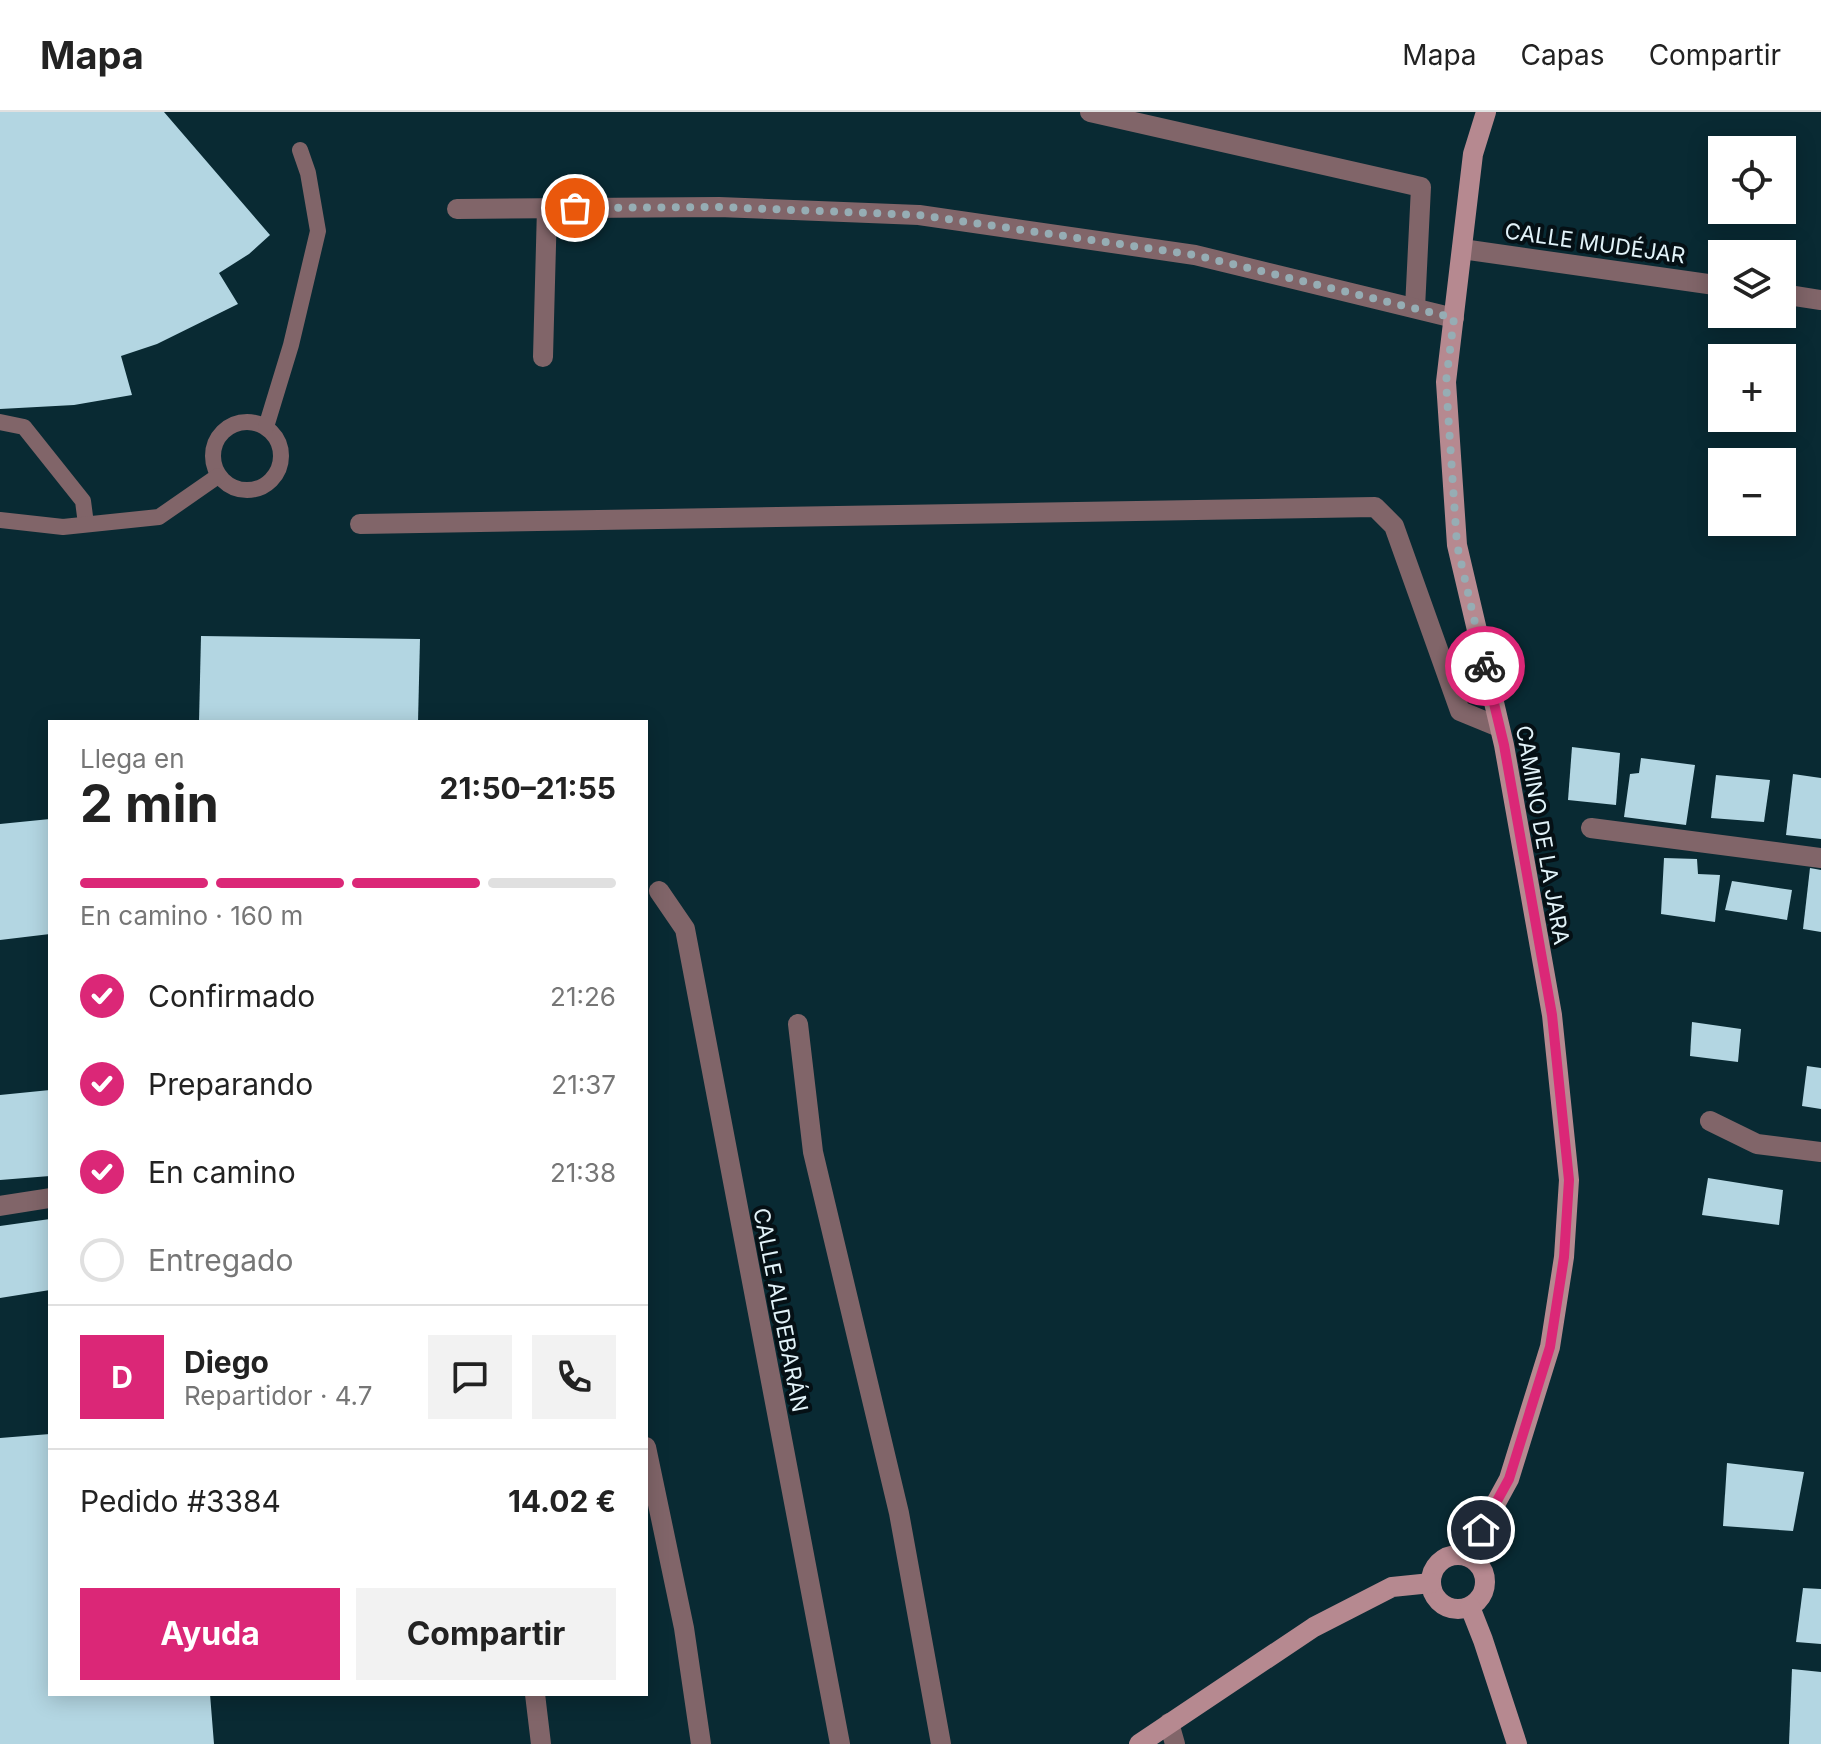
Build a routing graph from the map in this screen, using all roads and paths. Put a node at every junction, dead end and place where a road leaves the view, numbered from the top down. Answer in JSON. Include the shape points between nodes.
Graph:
{"nodes":[{"id":1,"x":1090,"y":112,"type":"edge"},
{"id":2,"x":1486,"y":112,"type":"edge"},
{"id":3,"x":300,"y":150,"type":"dead end"},
{"id":4,"x":547,"y":208,"type":"junction"},
{"id":5,"x":457,"y":209,"type":"dead end"},
{"id":6,"x":1462,"y":249,"type":"junction"},
{"id":7,"x":1708,"y":284,"type":"edge"},
{"id":8,"x":1796,"y":296,"type":"edge"},
{"id":9,"x":1821,"y":300,"type":"edge"},
{"id":10,"x":1415,"y":308,"type":"junction"},
{"id":11,"x":1454,"y":318,"type":"junction"},
{"id":12,"x":543,"y":357,"type":"dead end"},
{"id":13,"x":0,"y":422,"type":"edge"},
{"id":14,"x":266,"y":427,"type":"junction"},
{"id":15,"x":218,"y":476,"type":"junction"},
{"id":16,"x":0,"y":520,"type":"edge"},
{"id":17,"x":86,"y":524,"type":"junction"},
{"id":18,"x":360,"y":524,"type":"dead end"},
{"id":19,"x":1499,"y":727,"type":"junction"},
{"id":20,"x":1591,"y":828,"type":"dead end"},
{"id":21,"x":1821,"y":858,"type":"edge"},
{"id":22,"x":659,"y":891,"type":"dead end"},
{"id":23,"x":798,"y":1024,"type":"dead end"},
{"id":24,"x":1710,"y":1121,"type":"dead end"},
{"id":25,"x":1821,"y":1152,"type":"edge"},
{"id":26,"x":48,"y":1198,"type":"edge"},
{"id":27,"x":0,"y":1206,"type":"edge"},
{"id":28,"x":648,"y":1457,"type":"edge"},
{"id":29,"x":1467,"y":1556,"type":"junction"},
{"id":30,"x":1431,"y":1583,"type":"junction"},
{"id":31,"x":1470,"y":1607,"type":"junction"},
{"id":32,"x":535,"y":1696,"type":"edge"},
{"id":33,"x":1169,"y":1723,"type":"junction"},
{"id":34,"x":541,"y":1744,"type":"edge"},
{"id":35,"x":701,"y":1744,"type":"edge"},
{"id":36,"x":840,"y":1744,"type":"edge"},
{"id":37,"x":941,"y":1744,"type":"edge"},
{"id":38,"x":1139,"y":1744,"type":"edge"},
{"id":39,"x":1175,"y":1744,"type":"edge"},
{"id":40,"x":1517,"y":1744,"type":"edge"}],
"edges":[{"from":1,"to":10,"type":"street","via":[[1421,187]]},
{"from":2,"to":6,"type":"street","name":"CAMINO DE LA JARA","via":[[1473,154]]},
{"from":3,"to":14,"type":"lane","via":[[318,231]]},
{"from":4,"to":5,"type":"street"},
{"from":4,"to":10,"type":"street","via":[[719,207],[919,215],[1195,255]]},
{"from":4,"to":12,"type":"street"},
{"from":6,"to":7,"type":"street","name":"CALLE MUDÉJAR"},
{"from":6,"to":11,"type":"street","name":"CAMINO DE LA JARA"},
{"from":8,"to":9,"type":"street"},
{"from":10,"to":11,"type":"street"},
{"from":11,"to":19,"type":"street","name":"CAMINO DE LA JARA","via":[[1446,382],[1457,545]]},
{"from":13,"to":17,"type":"lane","via":[[24,427],[83,501]]},
{"from":14,"to":15,"type":"lane","via":[[240,422],[218,437],[212,463]]},
{"from":14,"to":15,"type":"lane","via":[[281,450],[276,475],[266,485],[240,491]]},
{"from":15,"to":17,"type":"lane","via":[[159,517]]},
{"from":16,"to":17,"type":"lane","via":[[63,527]]},
{"from":18,"to":19,"type":"street","via":[[1375,507],[1394,526],[1460,711]]},
{"from":19,"to":29,"type":"street","name":"CAMINO DE LA JARA","via":[[1552,1015],[1569,1180],[1550,1347],[1509,1479]]},
{"from":20,"to":21,"type":"street"},
{"from":22,"to":36,"type":"street","name":"CALLE ALDEBARÁN","via":[[685,929]]},
{"from":23,"to":37,"type":"street","via":[[813,1152],[899,1513]]},
{"from":24,"to":25,"type":"street","via":[[1757,1144]]},
{"from":26,"to":27,"type":"street"},
{"from":28,"to":35,"type":"street","via":[[684,1628]]},
{"from":29,"to":30,"type":"street","via":[[1446,1558]]},
{"from":29,"to":31,"type":"street","via":[[1483,1570],[1485,1580],[1479,1601]]},
{"from":30,"to":31,"type":"street","via":[[1433,1594],[1449,1608]]},
{"from":30,"to":33,"type":"street","via":[[1392,1587],[1314,1627]]},
{"from":31,"to":40,"type":"street"},
{"from":32,"to":34,"type":"street"},
{"from":33,"to":38,"type":"street"},
{"from":33,"to":39,"type":"street"}]}
